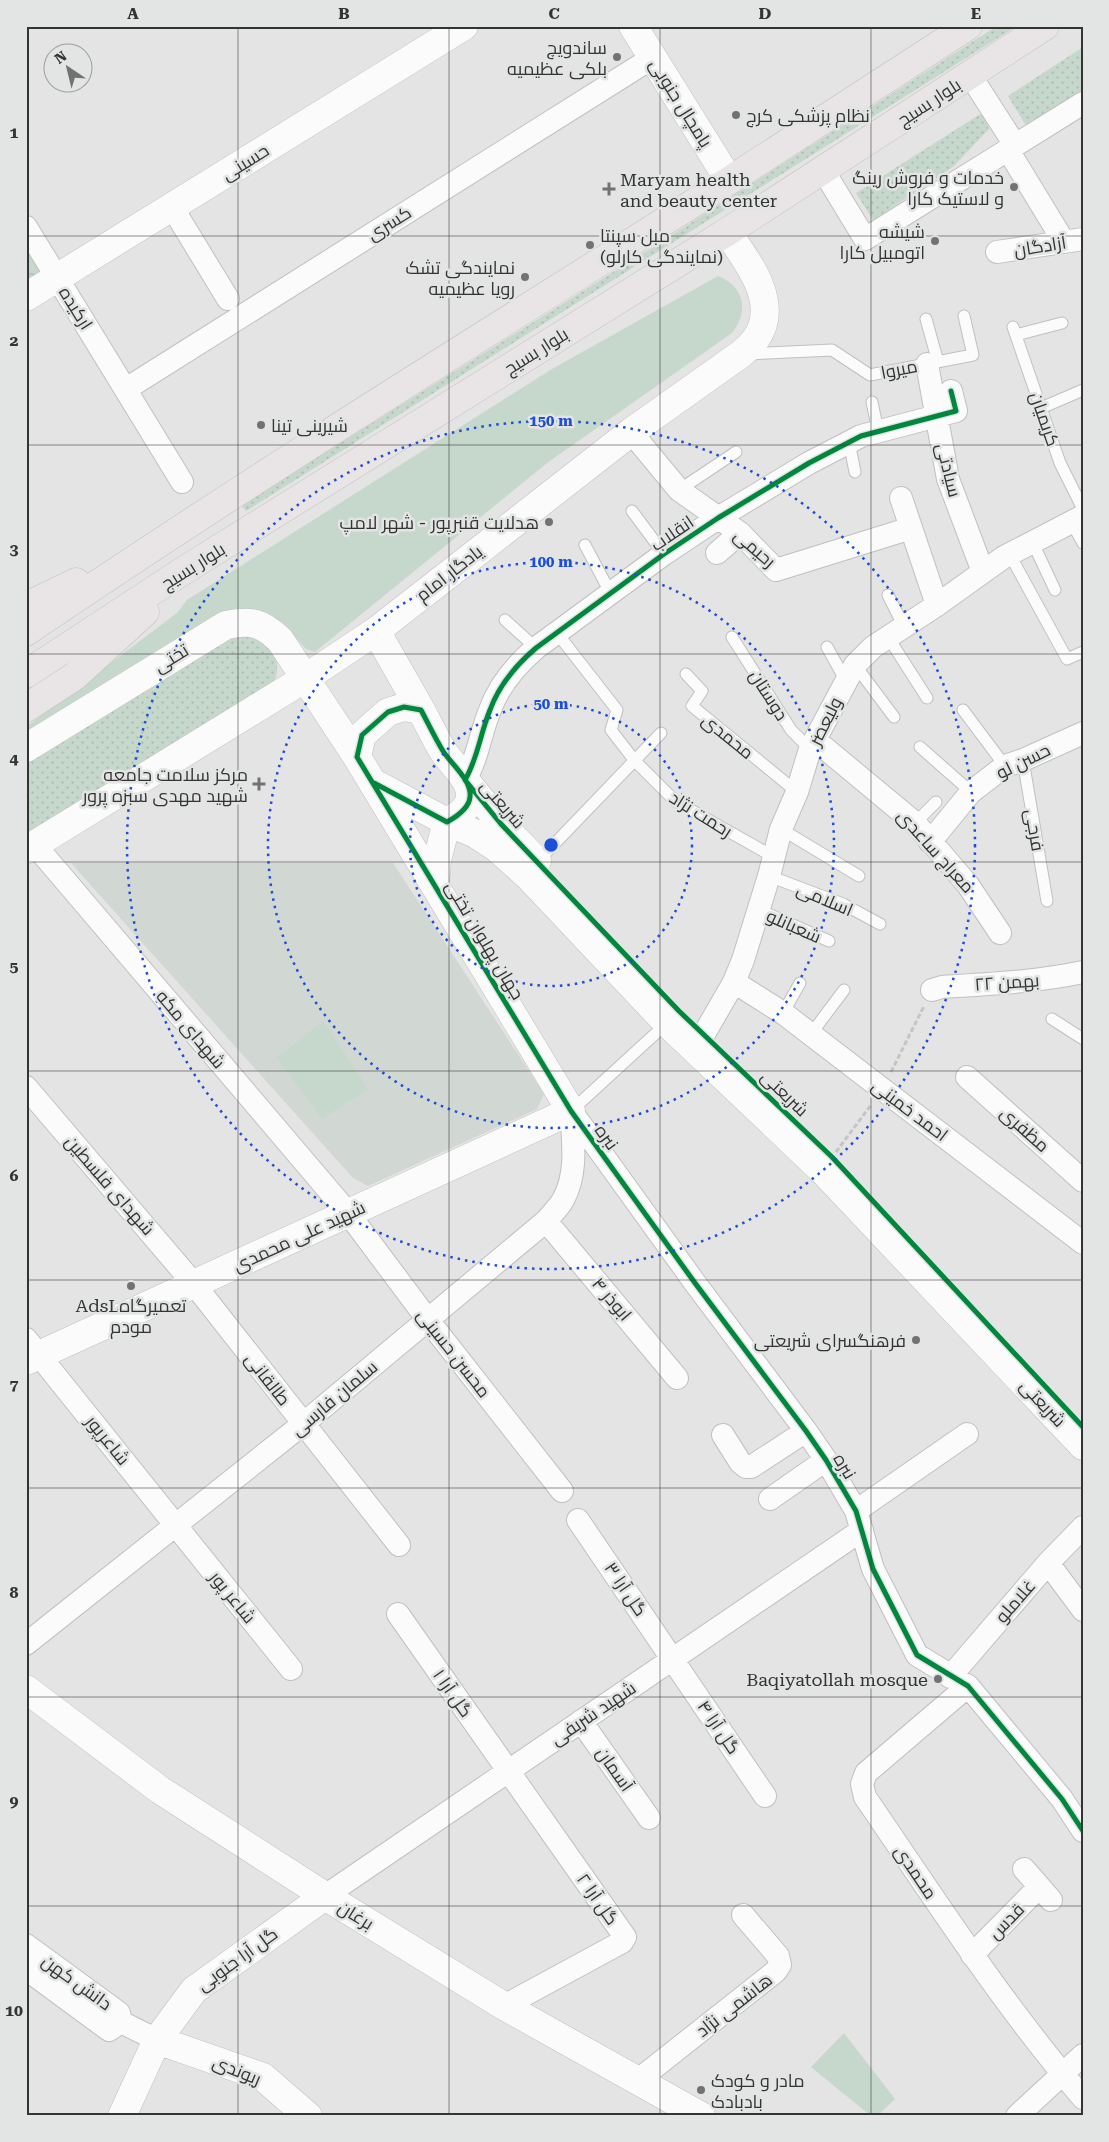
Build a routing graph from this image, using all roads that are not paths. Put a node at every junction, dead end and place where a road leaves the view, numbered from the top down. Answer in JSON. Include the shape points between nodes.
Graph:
{"nodes":[{"id":1,"x":464,"y":26,"type":"edge"},
{"id":2,"x":633,"y":26,"type":"edge"},
{"id":3,"x":968,"y":26,"type":"edge"},
{"id":4,"x":1044,"y":26,"type":"edge"},
{"id":5,"x":652,"y":58,"type":"junction"},
{"id":6,"x":970,"y":75,"type":"junction"},
{"id":7,"x":1083,"y":103,"type":"edge"},
{"id":8,"x":1012,"y":147,"type":"junction"},
{"id":9,"x":823,"y":170,"type":"junction"},
{"id":10,"x":728,"y":180,"type":"junction"},
{"id":11,"x":172,"y":207,"type":"junction"},
{"id":12,"x":26,"y":228,"type":"edge"},
{"id":13,"x":727,"y":232,"type":"junction"},
{"id":14,"x":1073,"y":241,"type":"edge"},
{"id":15,"x":997,"y":252,"type":"dead end"},
{"id":16,"x":57,"y":278,"type":"junction"},
{"id":17,"x":26,"y":297,"type":"edge"},
{"id":18,"x":228,"y":299,"type":"dead end"},
{"id":19,"x":964,"y":316,"type":"dead end"},
{"id":20,"x":926,"y":319,"type":"dead end"},
{"id":21,"x":1062,"y":323,"type":"dead end"},
{"id":22,"x":741,"y":354,"type":"junction"},
{"id":23,"x":932,"y":363,"type":"junction"},
{"id":24,"x":126,"y":389,"type":"junction"},
{"id":25,"x":1083,"y":390,"type":"edge"},
{"id":26,"x":951,"y":391,"type":"dead end"},
{"id":27,"x":872,"y":402,"type":"dead end"},
{"id":28,"x":1041,"y":408,"type":"junction"},
{"id":29,"x":936,"y":415,"type":"junction"},
{"id":30,"x":631,"y":432,"type":"junction"},
{"id":31,"x":878,"y":432,"type":"junction"},
{"id":32,"x":849,"y":442,"type":"junction"},
{"id":33,"x":736,"y":452,"type":"dead end"},
{"id":34,"x":855,"y":472,"type":"dead end"},
{"id":35,"x":182,"y":482,"type":"dead end"},
{"id":36,"x":680,"y":490,"type":"junction"},
{"id":37,"x":901,"y":498,"type":"dead end"},
{"id":38,"x":632,"y":511,"type":"dead end"},
{"id":39,"x":1079,"y":516,"type":"edge"},
{"id":40,"x":718,"y":518,"type":"junction"},
{"id":41,"x":911,"y":528,"type":"junction"},
{"id":42,"x":740,"y":533,"type":"junction"},
{"id":43,"x":162,"y":539,"type":"junction"},
{"id":44,"x":1032,"y":541,"type":"junction"},
{"id":45,"x":1083,"y":543,"type":"edge"},
{"id":46,"x":585,"y":546,"type":"dead end"},
{"id":47,"x":717,"y":553,"type":"dead end"},
{"id":48,"x":664,"y":554,"type":"junction"},
{"id":49,"x":1010,"y":554,"type":"junction"},
{"id":50,"x":205,"y":559,"type":"junction"},
{"id":51,"x":983,"y":572,"type":"junction"},
{"id":52,"x":1055,"y":590,"type":"dead end"},
{"id":53,"x":611,"y":594,"type":"junction"},
{"id":54,"x":888,"y":595,"type":"dead end"},
{"id":55,"x":937,"y":605,"type":"junction"},
{"id":56,"x":26,"y":606,"type":"edge"},
{"id":57,"x":505,"y":620,"type":"dead end"},
{"id":58,"x":376,"y":631,"type":"junction"},
{"id":59,"x":26,"y":632,"type":"edge"},
{"id":60,"x":896,"y":632,"type":"junction"},
{"id":61,"x":557,"y":633,"type":"junction"},
{"id":62,"x":732,"y":637,"type":"dead end"},
{"id":63,"x":827,"y":647,"type":"dead end"},
{"id":64,"x":536,"y":648,"type":"junction"},
{"id":65,"x":1083,"y":652,"type":"edge"},
{"id":66,"x":850,"y":673,"type":"junction"},
{"id":67,"x":26,"y":674,"type":"edge"},
{"id":68,"x":686,"y":674,"type":"dead end"},
{"id":69,"x":304,"y":679,"type":"junction"},
{"id":70,"x":926,"y":698,"type":"dead end"},
{"id":71,"x":26,"y":708,"type":"edge"},
{"id":72,"x":421,"y":710,"type":"junction"},
{"id":73,"x":963,"y":710,"type":"dead end"},
{"id":74,"x":894,"y":717,"type":"dead end"},
{"id":75,"x":661,"y":733,"type":"dead end"},
{"id":76,"x":1083,"y":733,"type":"edge"},
{"id":77,"x":813,"y":745,"type":"junction"},
{"id":78,"x":920,"y":747,"type":"dead end"},
{"id":79,"x":26,"y":748,"type":"edge"},
{"id":80,"x":357,"y":757,"type":"junction"},
{"id":81,"x":635,"y":761,"type":"junction"},
{"id":82,"x":1014,"y":763,"type":"junction"},
{"id":83,"x":465,"y":780,"type":"junction"},
{"id":84,"x":374,"y":783,"type":"junction"},
{"id":85,"x":797,"y":792,"type":"junction"},
{"id":86,"x":971,"y":792,"type":"junction"},
{"id":87,"x":936,"y":802,"type":"dead end"},
{"id":88,"x":447,"y":822,"type":"junction"},
{"id":89,"x":915,"y":823,"type":"junction"},
{"id":90,"x":781,"y":829,"type":"junction"},
{"id":91,"x":930,"y":842,"type":"junction"},
{"id":92,"x":31,"y":848,"type":"edge"},
{"id":93,"x":538,"y":862,"type":"junction"},
{"id":94,"x":772,"y":867,"type":"junction"},
{"id":95,"x":859,"y":876,"type":"dead end"},
{"id":96,"x":435,"y":885,"type":"junction"},
{"id":97,"x":1047,"y":901,"type":"dead end"},
{"id":98,"x":759,"y":910,"type":"junction"},
{"id":99,"x":880,"y":924,"type":"dead end"},
{"id":100,"x":1000,"y":933,"type":"dead end"},
{"id":101,"x":829,"y":941,"type":"dead end"},
{"id":102,"x":1083,"y":972,"type":"edge"},
{"id":103,"x":734,"y":982,"type":"junction"},
{"id":104,"x":800,"y":983,"type":"dead end"},
{"id":105,"x":844,"y":990,"type":"dead end"},
{"id":106,"x":932,"y":990,"type":"dead end"},
{"id":107,"x":783,"y":1013,"type":"junction"},
{"id":108,"x":1052,"y":1019,"type":"dead end"},
{"id":109,"x":655,"y":1034,"type":"dead end"},
{"id":110,"x":704,"y":1034,"type":"junction"},
{"id":111,"x":810,"y":1034,"type":"junction"},
{"id":112,"x":1083,"y":1039,"type":"edge"},
{"id":113,"x":967,"y":1077,"type":"dead end"},
{"id":114,"x":26,"y":1087,"type":"edge"},
{"id":115,"x":571,"y":1111,"type":"junction"},
{"id":116,"x":1083,"y":1181,"type":"edge"},
{"id":117,"x":348,"y":1213,"type":"junction"},
{"id":118,"x":546,"y":1221,"type":"junction"},
{"id":119,"x":1083,"y":1243,"type":"edge"},
{"id":120,"x":194,"y":1284,"type":"junction"},
{"id":121,"x":428,"y":1320,"type":"junction"},
{"id":122,"x":31,"y":1352,"type":"edge"},
{"id":123,"x":677,"y":1378,"type":"dead end"},
{"id":124,"x":302,"y":1424,"type":"junction"},
{"id":125,"x":806,"y":1430,"type":"junction"},
{"id":126,"x":722,"y":1434,"type":"dead end"},
{"id":127,"x":967,"y":1434,"type":"dead end"},
{"id":128,"x":1082,"y":1440,"type":"edge"},
{"id":129,"x":826,"y":1460,"type":"junction"},
{"id":130,"x":562,"y":1491,"type":"dead end"},
{"id":131,"x":770,"y":1499,"type":"dead end"},
{"id":132,"x":578,"y":1520,"type":"dead end"},
{"id":133,"x":859,"y":1520,"type":"junction"},
{"id":134,"x":176,"y":1526,"type":"junction"},
{"id":135,"x":1083,"y":1527,"type":"edge"},
{"id":136,"x":399,"y":1545,"type":"dead end"},
{"id":137,"x":1048,"y":1563,"type":"junction"},
{"id":138,"x":1083,"y":1610,"type":"edge"},
{"id":139,"x":398,"y":1614,"type":"dead end"},
{"id":140,"x":26,"y":1644,"type":"edge"},
{"id":141,"x":673,"y":1658,"type":"junction"},
{"id":142,"x":290,"y":1668,"type":"dead end"},
{"id":143,"x":959,"y":1681,"type":"junction"},
{"id":144,"x":26,"y":1689,"type":"edge"},
{"id":145,"x":581,"y":1721,"type":"junction"},
{"id":146,"x":508,"y":1771,"type":"junction"},
{"id":147,"x":765,"y":1796,"type":"dead end"},
{"id":148,"x":649,"y":1818,"type":"dead end"},
{"id":149,"x":1083,"y":1831,"type":"edge"},
{"id":150,"x":1024,"y":1869,"type":"dead end"},
{"id":151,"x":325,"y":1896,"type":"junction"},
{"id":152,"x":743,"y":1915,"type":"dead end"},
{"id":153,"x":26,"y":1945,"type":"edge"},
{"id":154,"x":972,"y":1954,"type":"junction"},
{"id":155,"x":26,"y":1969,"type":"edge"},
{"id":156,"x":504,"y":2006,"type":"junction"},
{"id":157,"x":121,"y":2022,"type":"junction"},
{"id":158,"x":157,"y":2040,"type":"junction"},
{"id":159,"x":1083,"y":2055,"type":"edge"},
{"id":160,"x":1062,"y":2074,"type":"junction"},
{"id":161,"x":637,"y":2081,"type":"junction"},
{"id":162,"x":1083,"y":2098,"type":"edge"},
{"id":163,"x":122,"y":2116,"type":"edge"},
{"id":164,"x":308,"y":2116,"type":"edge"},
{"id":165,"x":701,"y":2116,"type":"edge"},
{"id":166,"x":1017,"y":2116,"type":"edge"}],
"edges":[{"from":1,"to":11,"type":"street","name":"حسینی"},
{"from":2,"to":5,"type":"street","name":"پامچال جنوبی"},
{"from":3,"to":10,"type":"main road"},
{"from":4,"to":6,"type":"main road","name":"بلوار بسیج"},
{"from":5,"to":10,"type":"street","name":"پامچال جنوبی"},
{"from":5,"to":24,"type":"street","name":"کسری"},
{"from":6,"to":8,"type":"street"},
{"from":6,"to":9,"type":"main road","name":"بلوار بسیج"},
{"from":7,"to":8,"type":"street"},
{"from":8,"to":9,"type":"street","via":[[865,239]]},
{"from":8,"to":14,"type":"street"},
{"from":9,"to":13,"type":"main road","name":"بلوار بسیج"},
{"from":10,"to":43,"type":"main road"},
{"from":11,"to":16,"type":"street","name":"حسینی"},
{"from":11,"to":18,"type":"street"},
{"from":12,"to":16,"type":"street","name":"ارکیده"},
{"from":13,"to":22,"type":"street","name":"یادگار امام","via":[[754,272],[764,304],[762,328],[755,341]]},
{"from":13,"to":50,"type":"main road","name":"بلوار بسیج"},
{"from":14,"to":15,"type":"street","name":"آزادگان"},
{"from":16,"to":17,"type":"street","name":"حسینی"},
{"from":16,"to":24,"type":"street","name":"ارکیده"},
{"from":19,"to":23,"type":"lane","name":"میروا","via":[[973,355]]},
{"from":20,"to":23,"type":"lane"},
{"from":21,"to":28,"type":"lane","name":"کریمیان","via":[[1014,331]]},
{"from":22,"to":23,"type":"lane","name":"میروا","via":[[832,350],[870,375]]},
{"from":22,"to":30,"type":"street","name":"یادگار امام"},
{"from":23,"to":29,"type":"street","name":"سیادتی"},
{"from":24,"to":35,"type":"street","name":"ارکیده"},
{"from":25,"to":28,"type":"lane"},
{"from":26,"to":29,"type":"street","name":"انقلاب","via":[[956,411]]},
{"from":27,"to":31,"type":"lane"},
{"from":28,"to":39,"type":"lane","name":"کریمیان"},
{"from":29,"to":31,"type":"street","name":"انقلاب"},
{"from":29,"to":51,"type":"street","name":"سیادتی","via":[[948,479]]},
{"from":30,"to":36,"type":"street","name":"رحیمی"},
{"from":30,"to":58,"type":"street","name":"یادگار امام"},
{"from":31,"to":32,"type":"street","name":"انقلاب"},
{"from":32,"to":34,"type":"lane"},
{"from":32,"to":40,"type":"street","name":"انقلاب"},
{"from":33,"to":36,"type":"lane"},
{"from":36,"to":40,"type":"street","name":"رحیمی"},
{"from":37,"to":41,"type":"street"},
{"from":38,"to":48,"type":"lane"},
{"from":39,"to":44,"type":"street","name":"ولیعصر"},
{"from":39,"to":45,"type":"lane"},
{"from":40,"to":42,"type":"street","name":"رحیمی"},
{"from":40,"to":48,"type":"street","name":"انقلاب"},
{"from":41,"to":42,"type":"street","name":"رحیمی","via":[[776,570]]},
{"from":41,"to":55,"type":"street"},
{"from":42,"to":47,"type":"street"},
{"from":43,"to":56,"type":"main road"},
{"from":43,"to":59,"type":"main road"},
{"from":44,"to":49,"type":"street","name":"ولیعصر"},
{"from":44,"to":52,"type":"lane"},
{"from":46,"to":53,"type":"lane"},
{"from":48,"to":53,"type":"street","name":"انقلاب"},
{"from":49,"to":51,"type":"street","name":"ولیعصر"},
{"from":49,"to":65,"type":"lane","via":[[1067,659]]},
{"from":50,"to":67,"type":"main road","name":"بلوار بسیج","via":[[183,570]]},
{"from":50,"to":71,"type":"main road","via":[[74,676]]},
{"from":51,"to":55,"type":"street","name":"ولیعصر"},
{"from":53,"to":61,"type":"street","name":"انقلاب"},
{"from":54,"to":60,"type":"lane"},
{"from":55,"to":60,"type":"street","name":"ولیعصر"},
{"from":57,"to":64,"type":"lane"},
{"from":58,"to":69,"type":"street","name":"یادگار امام"},
{"from":58,"to":72,"type":"street","name":"شریعتی"},
{"from":60,"to":66,"type":"street","name":"ولیعصر","via":[[873,646]]},
{"from":60,"to":70,"type":"lane"},
{"from":61,"to":64,"type":"street","name":"انقلاب"},
{"from":61,"to":81,"type":"lane","name":"رحمت نژاد","via":[[617,710],[611,730]]},
{"from":62,"to":77,"type":"lane","name":"دوستان","via":[[791,730]]},
{"from":63,"to":66,"type":"lane"},
{"from":64,"to":83,"type":"street","name":"انقلاب","via":[[503,684],[490,710],[474,766]]},
{"from":66,"to":74,"type":"lane"},
{"from":66,"to":77,"type":"street","name":"ولیعصر"},
{"from":68,"to":85,"type":"lane","name":"محمدی","via":[[702,691],[692,706]]},
{"from":69,"to":79,"type":"street","name":"تختی","via":[[280,640],[270,630],[256,623],[226,625]]},
{"from":69,"to":80,"type":"street"},
{"from":69,"to":92,"type":"street","name":"یادگار امام"},
{"from":72,"to":80,"type":"street","via":[[404,707],[388,712],[362,736]]},
{"from":72,"to":83,"type":"street","name":"شریعتی","via":[[443,751]]},
{"from":73,"to":82,"type":"lane"},
{"from":75,"to":81,"type":"lane"},
{"from":76,"to":82,"type":"street","name":"حسن لو"},
{"from":77,"to":85,"type":"street","name":"ولیعصر"},
{"from":77,"to":89,"type":"street","name":"معراج ساعدی"},
{"from":78,"to":86,"type":"lane"},
{"from":80,"to":84,"type":"street","name":"جهان پهلوان تختی"},
{"from":81,"to":93,"type":"lane"},
{"from":81,"to":94,"type":"lane","name":"رحمت نژاد","via":[[676,801]]},
{"from":82,"to":86,"type":"street","name":"حسن لو"},
{"from":82,"to":97,"type":"lane","name":"فرجی"},
{"from":83,"to":88,"type":"street","via":[[470,797],[468,803]]},
{"from":83,"to":93,"type":"street","name":"شریعتی"},
{"from":84,"to":88,"type":"street","name":"شریعتی"},
{"from":84,"to":96,"type":"street","name":"جهان پهلوان تختی"},
{"from":85,"to":90,"type":"street","name":"ولیعصر"},
{"from":86,"to":91,"type":"street","name":"حسن لو"},
{"from":87,"to":89,"type":"lane"},
{"from":88,"to":96,"type":"street","via":[[437,860]]},
{"from":88,"to":128,"type":"street","name":"شریعتی","via":[[490,843],[527,874],[667,1023],[823,1171]]},
{"from":89,"to":91,"type":"street","name":"معراج ساعدی"},
{"from":90,"to":94,"type":"street","name":"ولیعصر"},
{"from":90,"to":95,"type":"lane"},
{"from":91,"to":100,"type":"street","name":"معراج ساعدی","via":[[968,885]]},
{"from":92,"to":117,"type":"street","name":"شهدای مکه"},
{"from":93,"to":110,"type":"street","name":"شریعتی"},
{"from":94,"to":98,"type":"street","name":"ولیعصر"},
{"from":94,"to":99,"type":"lane","name":"اسلامی"},
{"from":96,"to":115,"type":"street","name":"جهان پهلوان تختی"},
{"from":98,"to":101,"type":"lane","name":"شعبانلو"},
{"from":98,"to":103,"type":"street","name":"ولیعصر"},
{"from":102,"to":106,"type":"street","name":"۲۲ بهمن","via":[[1033,981]]},
{"from":103,"to":107,"type":"street","name":"احمد خمینی"},
{"from":103,"to":110,"type":"street","name":"ولیعصر"},
{"from":104,"to":107,"type":"lane"},
{"from":105,"to":111,"type":"lane"},
{"from":107,"to":111,"type":"street","name":"احمد خمینی"},
{"from":108,"to":112,"type":"lane"},
{"from":109,"to":115,"type":"lane"},
{"from":110,"to":128,"type":"street","name":"شریعتی","via":[[832,1157]]},
{"from":111,"to":119,"type":"street","name":"احمد خمینی"},
{"from":113,"to":116,"type":"street","name":"مظفری"},
{"from":114,"to":120,"type":"street","name":"شهدای فلسطین"},
{"from":115,"to":117,"type":"street","name":"شهید علی محمدی"},
{"from":115,"to":118,"type":"street","name":"سلمان فارسی","via":[[574,1157],[570,1186]]},
{"from":115,"to":125,"type":"street","name":"نبره","via":[[695,1284]]},
{"from":117,"to":120,"type":"street","name":"شهید علی محمدی"},
{"from":117,"to":121,"type":"street","name":"محسن حسینی"},
{"from":118,"to":121,"type":"street","name":"سلمان فارسی"},
{"from":118,"to":123,"type":"street","name":"ابوذر ۴"},
{"from":120,"to":122,"type":"street","name":"شهید علی محمدی"},
{"from":120,"to":124,"type":"street","name":"طالقانی"},
{"from":121,"to":124,"type":"street","name":"سلمان فارسی"},
{"from":121,"to":130,"type":"street","name":"محسن حسینی"},
{"from":122,"to":134,"type":"street","name":"شاعرپور"},
{"from":124,"to":134,"type":"street","name":"سلمان فارسی"},
{"from":124,"to":136,"type":"street","name":"طالقانی"},
{"from":125,"to":126,"type":"street","via":[[752,1467],[740,1462]]},
{"from":125,"to":129,"type":"street","name":"نبره"},
{"from":127,"to":133,"type":"street","name":"شهید شریفی"},
{"from":129,"to":131,"type":"street"},
{"from":129,"to":133,"type":"street","name":"نبره"},
{"from":132,"to":141,"type":"street","name":"گل آرا ۳"},
{"from":133,"to":141,"type":"street","name":"شهید شریفی"},
{"from":133,"to":143,"type":"street","name":"نبره","via":[[873,1569],[918,1655]]},
{"from":134,"to":140,"type":"street","name":"سلمان فارسی"},
{"from":134,"to":142,"type":"street","name":"شاعر پور"},
{"from":135,"to":137,"type":"street","name":"غلاملو"},
{"from":137,"to":138,"type":"street"},
{"from":137,"to":143,"type":"street","name":"غلاملو"},
{"from":139,"to":146,"type":"street","name":"گل آرا ۱"},
{"from":141,"to":145,"type":"street","name":"شهید شریفی"},
{"from":141,"to":147,"type":"street","name":"گل آرا ۴"},
{"from":143,"to":149,"type":"street","name":"نبره","via":[[1062,1799]]},
{"from":143,"to":154,"type":"street","name":"محمدی","via":[[866,1773],[862,1784],[865,1797]]},
{"from":144,"to":151,"type":"street","name":"برغان","via":[[160,1790]]},
{"from":145,"to":146,"type":"street","name":"شهید شریفی"},
{"from":145,"to":148,"type":"street","name":"آسمان"},
{"from":146,"to":151,"type":"street","name":"شهید شریفی"},
{"from":146,"to":156,"type":"street","name":"گل آرا ۲","via":[[625,1937],[622,1942]]},
{"from":150,"to":154,"type":"street","name":"قدس","via":[[1045,1894]]},
{"from":151,"to":156,"type":"street","name":"برغان"},
{"from":151,"to":158,"type":"street","name":"گل آرا جنوبی","via":[[194,1990]]},
{"from":152,"to":161,"type":"street","name":"هاشمی نژاد","via":[[778,1956],[780,1965]]},
{"from":153,"to":157,"type":"street","name":"دانش کهن","via":[[119,2013]]},
{"from":154,"to":160,"type":"street","name":"محمدی"},
{"from":155,"to":157,"type":"street","name":"دانش کهن","via":[[109,2030]]},
{"from":156,"to":161,"type":"street","name":"برغان"},
{"from":157,"to":158,"type":"street","name":"دانش کهن"},
{"from":158,"to":163,"type":"street","name":"گل آرا جنوبی"},
{"from":158,"to":164,"type":"street","name":"ریوندی","via":[[263,2077]]},
{"from":159,"to":160,"type":"street"},
{"from":160,"to":162,"type":"street","name":"محمدی"},
{"from":160,"to":166,"type":"street"},
{"from":161,"to":165,"type":"street","name":"برغان"}]}
